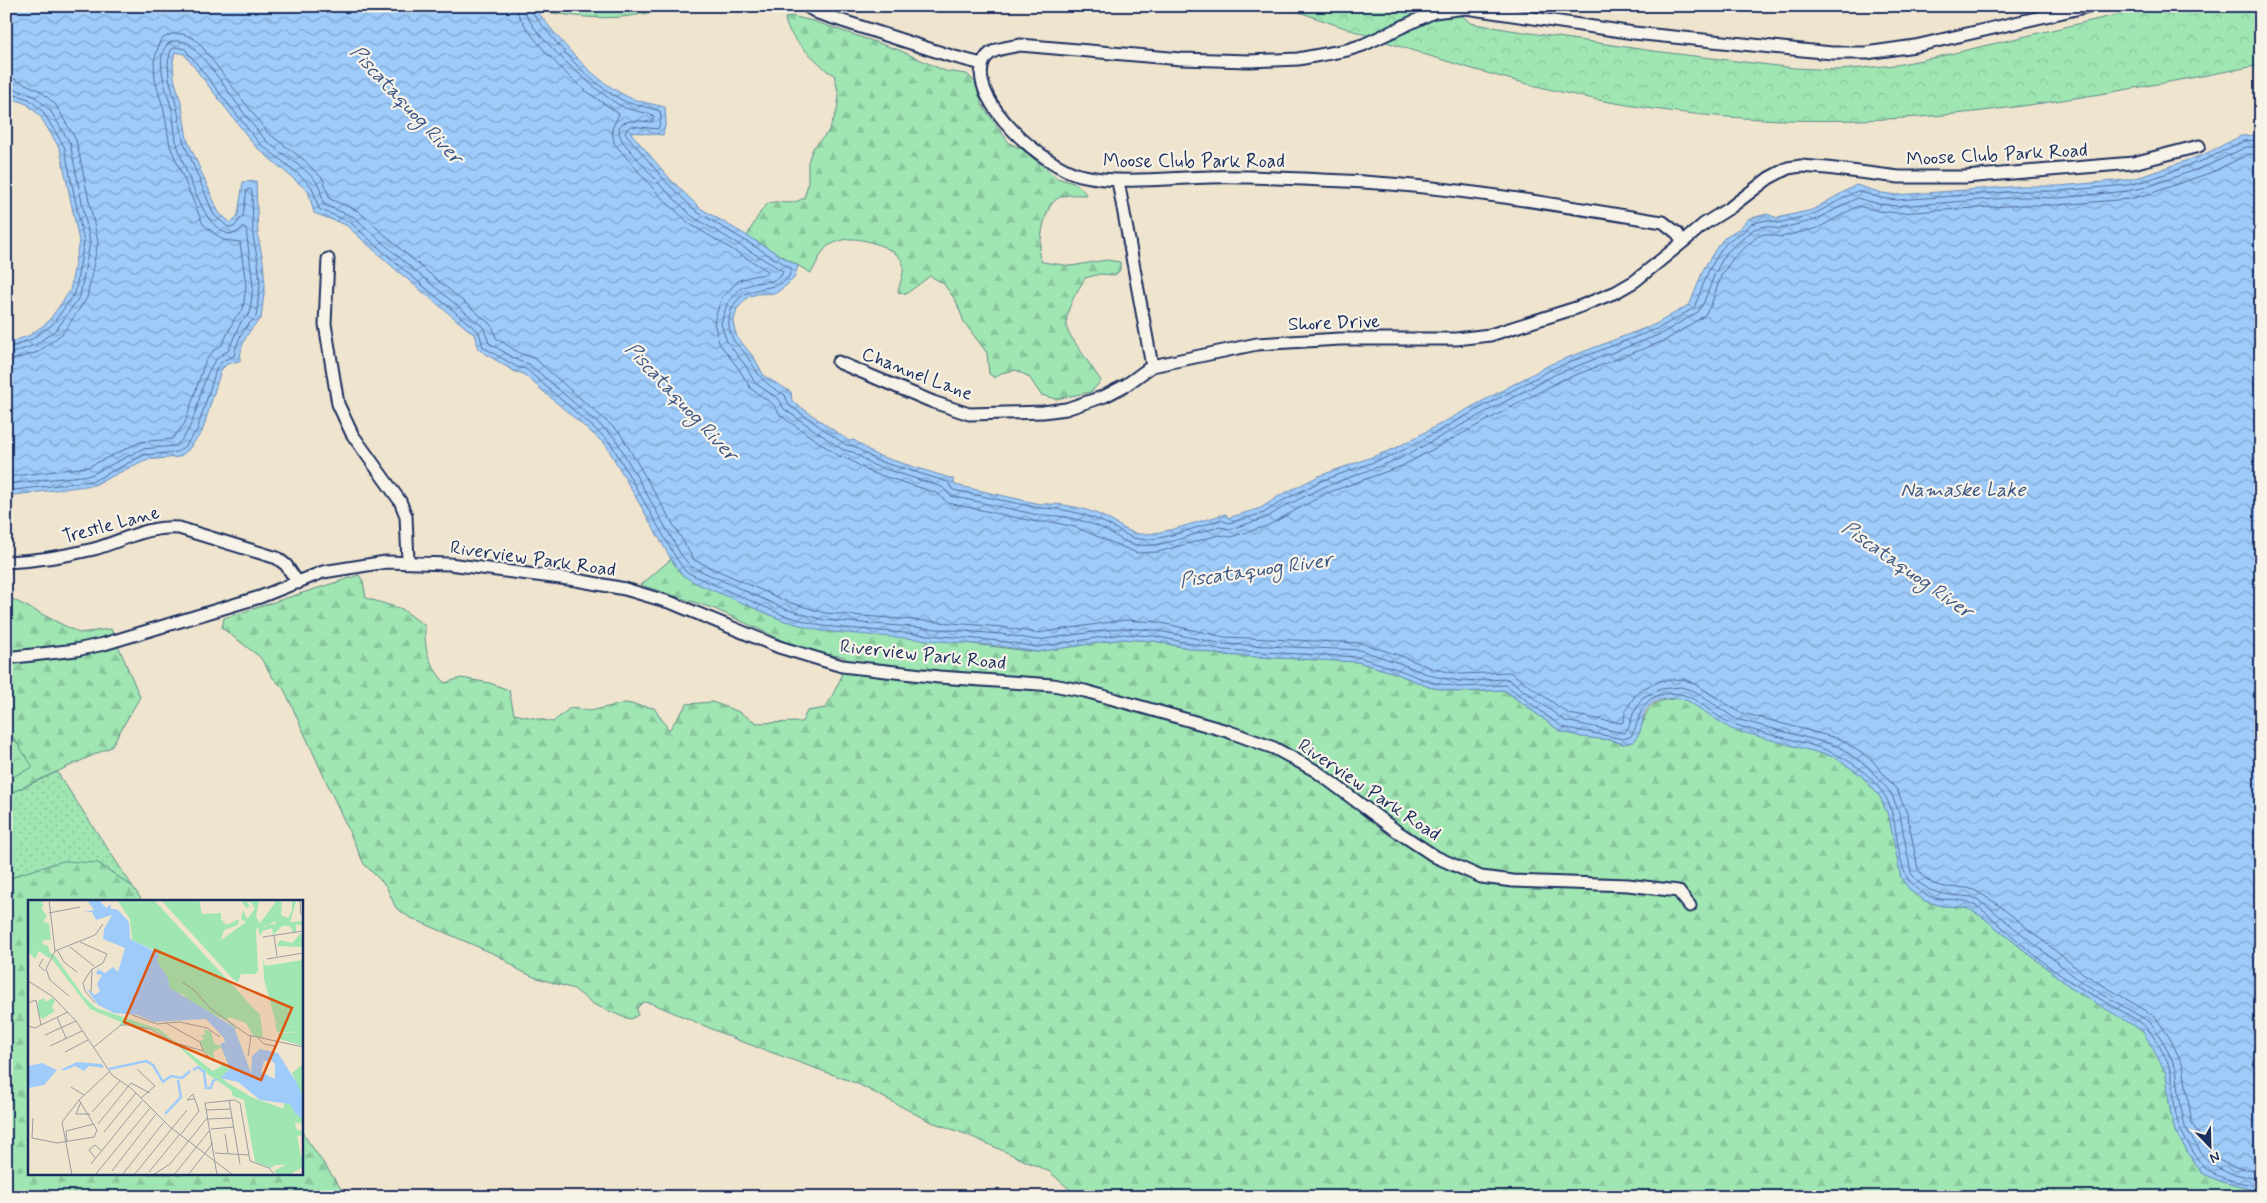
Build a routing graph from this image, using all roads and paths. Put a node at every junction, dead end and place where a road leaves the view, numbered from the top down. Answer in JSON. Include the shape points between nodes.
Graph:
{"nodes":[{"id":1,"x":806,"y":6,"type":"edge"},
{"id":2,"x":2089,"y":6,"type":"edge"},
{"id":3,"x":982,"y":64,"type":"junction"},
{"id":4,"x":2199,"y":146,"type":"dead end"},
{"id":5,"x":1118,"y":181,"type":"junction"},
{"id":6,"x":1683,"y":242,"type":"junction"},
{"id":7,"x":328,"y":259,"type":"dead end"},
{"id":8,"x":838,"y":362,"type":"dead end"},
{"id":9,"x":1152,"y":366,"type":"junction"},
{"id":10,"x":408,"y":561,"type":"junction"},
{"id":11,"x":6,"y":562,"type":"edge"},
{"id":12,"x":298,"y":583,"type":"junction"},
{"id":13,"x":6,"y":658,"type":"edge"},
{"id":14,"x":1690,"y":906,"type":"dead end"}],
"edges":[{"from":1,"to":3,"type":"street","via":[[818,13]]},
{"from":2,"to":3,"type":"street","via":[[1915,46],[1866,53],[1806,52],[1634,33],[1466,8],[1434,12],[1378,40],[1347,50],[1298,59],[1181,58],[1020,45],[994,50]]},
{"from":3,"to":5,"type":"street","name":"Moose Club Park Road","via":[[981,74],[988,96],[1014,133],[1027,145],[1067,171]]},
{"from":4,"to":6,"type":"street","name":"Moose Club Park Road","via":[[2133,163],[1965,177],[1917,178],[1827,168],[1788,168],[1769,178]]},
{"from":5,"to":6,"type":"street","name":"Moose Club Park Road","via":[[1213,177],[1411,185],[1663,222]]},
{"from":5,"to":9,"type":"street"},
{"from":6,"to":9,"type":"street","name":"Shore Drive","via":[[1616,292],[1490,335],[1287,341]]},
{"from":7,"to":10,"type":"street","via":[[325,324],[338,404],[352,434],[400,501],[406,516]]},
{"from":8,"to":9,"type":"street","name":"Channel Lane","via":[[953,410],[984,414],[1043,412],[1081,406],[1126,385]]},
{"from":10,"to":12,"type":"street","name":"Riverview Park Road","via":[[323,572]]},
{"from":10,"to":14,"type":"street","name":"Riverview Park Road","via":[[480,567],[625,590],[672,603],[779,647],[842,666],[1085,691],[1228,731],[1274,748],[1316,771],[1436,857],[1481,877],[1678,891]]},
{"from":11,"to":12,"type":"street","name":"Trestle Lane","via":[[66,556],[165,527],[277,558],[286,564]]},
{"from":12,"to":13,"type":"street","name":"Riverview Park Road","via":[[104,644]]}]}
